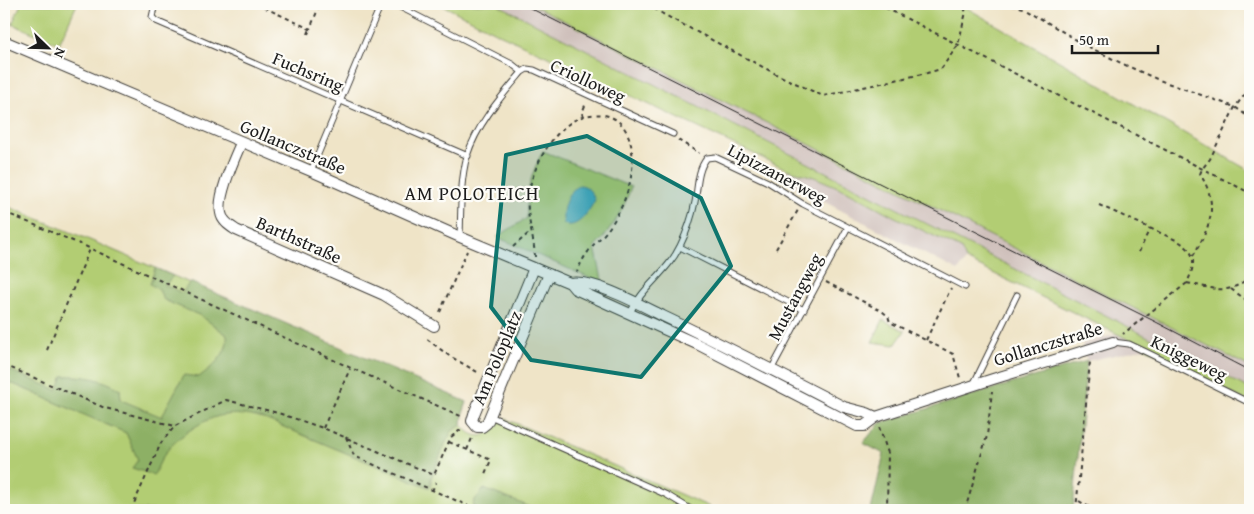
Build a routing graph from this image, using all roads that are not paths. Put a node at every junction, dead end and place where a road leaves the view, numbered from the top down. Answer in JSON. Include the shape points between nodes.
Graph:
{"nodes":[{"id":1,"x":155,"y":4,"type":"edge"},
{"id":2,"x":381,"y":4,"type":"edge"},
{"id":3,"x":394,"y":4,"type":"edge"},
{"id":4,"x":4,"y":41,"type":"edge"},
{"id":5,"x":522,"y":72,"type":"junction"},
{"id":6,"x":340,"y":101,"type":"junction"},
{"id":7,"x":673,"y":134,"type":"road end"},
{"id":8,"x":241,"y":143,"type":"junction"},
{"id":9,"x":468,"y":156,"type":"junction"},
{"id":10,"x":311,"y":171,"type":"junction"},
{"id":11,"x":848,"y":228,"type":"junction"},
{"id":12,"x":460,"y":238,"type":"junction"},
{"id":13,"x":680,"y":246,"type":"junction"},
{"id":14,"x":534,"y":268,"type":"junction"},
{"id":15,"x":550,"y":274,"type":"junction"},
{"id":16,"x":573,"y":278,"type":"junction"},
{"id":17,"x":964,"y":287,"type":"dead end"},
{"id":18,"x":1017,"y":295,"type":"dead end"},
{"id":19,"x":635,"y":302,"type":"junction"},
{"id":20,"x":804,"y":310,"type":"junction"},
{"id":21,"x":630,"y":313,"type":"junction"},
{"id":22,"x":434,"y":326,"type":"dead end"},
{"id":23,"x":1114,"y":342,"type":"joint"},
{"id":24,"x":769,"y":375,"type":"junction"},
{"id":25,"x":973,"y":385,"type":"junction"},
{"id":26,"x":1250,"y":403,"type":"edge"},
{"id":27,"x":490,"y":416,"type":"junction"},
{"id":28,"x":692,"y":510,"type":"edge"}],
"edges":[{"from":1,"to":6,"type":"lane","name":"Fuchsring","via":[[152,17],[156,22]]},
{"from":2,"to":6,"type":"lane"},
{"from":3,"to":5,"type":"lane"},
{"from":4,"to":8,"type":"street","name":"Gollanczstraße"},
{"from":5,"to":7,"type":"lane","name":"Criolloweg","via":[[534,70]]},
{"from":5,"to":9,"type":"lane","name":"Criolloweg","via":[[480,127]]},
{"from":6,"to":9,"type":"lane","name":"Fuchsring"},
{"from":6,"to":10,"type":"lane"},
{"from":8,"to":10,"type":"street","name":"Gollanczstraße"},
{"from":8,"to":22,"type":"street","name":"Barthstraße","via":[[223,194],[220,214],[226,222],[236,230],[384,295]]},
{"from":9,"to":12,"type":"lane","name":"Criolloweg","via":[[461,196]]},
{"from":10,"to":12,"type":"street","name":"Gollanczstraße"},
{"from":11,"to":13,"type":"lane","name":"Lipizzanerweg","via":[[715,157],[707,158],[700,168],[695,203]]},
{"from":11,"to":17,"type":"lane","name":"Lipizzanerweg"},
{"from":11,"to":20,"type":"lane","name":"Mustangweg"},
{"from":12,"to":14,"type":"street","name":"Gollanczstraße"},
{"from":13,"to":19,"type":"lane","name":"Lipizzanerweg"},
{"from":13,"to":20,"type":"lane"},
{"from":14,"to":15,"type":"street","name":"Gollanczstraße"},
{"from":14,"to":27,"type":"street","name":"Am Poloplatz","via":[[472,421],[477,427],[482,427]]},
{"from":15,"to":16,"type":"street","name":"Gollanczstraße"},
{"from":15,"to":27,"type":"street","name":"Am Poloplatz"},
{"from":16,"to":19,"type":"street","name":"Gollanczstraße"},
{"from":16,"to":21,"type":"street","name":"Gollanczstraße","via":[[575,289]]},
{"from":18,"to":25,"type":"lane"},
{"from":19,"to":21,"type":"lane","name":"Lipizzanerweg"},
{"from":19,"to":24,"type":"street","name":"Gollanczstraße"},
{"from":20,"to":24,"type":"lane","name":"Mustangweg"},
{"from":21,"to":24,"type":"street","name":"Gollanczstraße"},
{"from":23,"to":25,"type":"street","name":"Gollanczstraße"},
{"from":23,"to":26,"type":"lane","name":"Kniggeweg","via":[[1138,348]]},
{"from":24,"to":25,"type":"street","name":"Gollanczstraße","via":[[876,417]]},
{"from":27,"to":28,"type":"lane","via":[[667,495]]}]}
